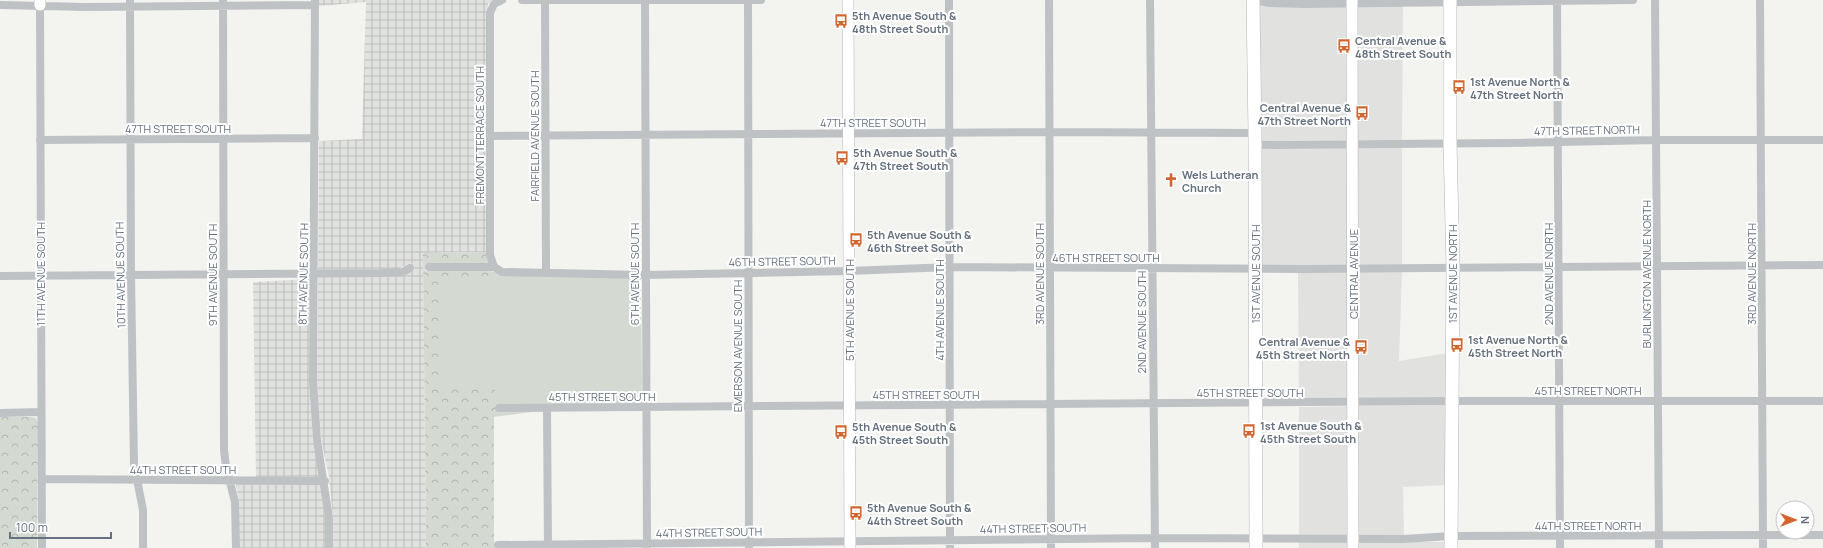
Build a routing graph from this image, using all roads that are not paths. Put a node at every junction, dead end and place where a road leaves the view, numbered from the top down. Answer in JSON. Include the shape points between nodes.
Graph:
{"nodes":[{"id":1,"x":522,"y":0,"type":"edge"},
{"id":2,"x":748,"y":0,"type":"edge"},
{"id":3,"x":761,"y":0,"type":"edge"},
{"id":4,"x":848,"y":0,"type":"edge"},
{"id":5,"x":949,"y":0,"type":"edge"},
{"id":6,"x":1049,"y":0,"type":"edge"},
{"id":7,"x":1150,"y":0,"type":"edge"},
{"id":8,"x":1254,"y":0,"type":"edge"},
{"id":9,"x":1558,"y":0,"type":"edge"},
{"id":10,"x":1633,"y":0,"type":"edge"},
{"id":11,"x":1656,"y":0,"type":"edge"},
{"id":12,"x":1760,"y":0,"type":"edge"},
{"id":13,"x":545,"y":1,"type":"edge"},
{"id":14,"x":645,"y":1,"type":"edge"},
{"id":15,"x":1352,"y":1,"type":"edge"},
{"id":16,"x":1450,"y":1,"type":"edge"},
{"id":17,"x":40,"y":2,"type":"edge"},
{"id":18,"x":224,"y":2,"type":"edge"},
{"id":19,"x":315,"y":2,"type":"edge"},
{"id":20,"x":498,"y":2,"type":"edge"},
{"id":21,"x":130,"y":3,"type":"edge"},
{"id":22,"x":0,"y":4,"type":"edge"},
{"id":23,"x":1049,"y":132,"type":"junction"},
{"id":24,"x":950,"y":133,"type":"junction"},
{"id":25,"x":1152,"y":133,"type":"junction"},
{"id":26,"x":748,"y":134,"type":"junction"},
{"id":27,"x":848,"y":134,"type":"junction"},
{"id":28,"x":645,"y":135,"type":"junction"},
{"id":29,"x":490,"y":136,"type":"junction"},
{"id":30,"x":545,"y":136,"type":"junction"},
{"id":31,"x":315,"y":138,"type":"junction"},
{"id":32,"x":130,"y":139,"type":"junction"},
{"id":33,"x":1255,"y":139,"type":"junction"},
{"id":34,"x":40,"y":140,"type":"junction"},
{"id":35,"x":224,"y":140,"type":"junction"},
{"id":36,"x":1656,"y":140,"type":"junction"},
{"id":37,"x":1761,"y":140,"type":"junction"},
{"id":38,"x":1823,"y":140,"type":"edge"},
{"id":39,"x":1558,"y":142,"type":"junction"},
{"id":40,"x":1352,"y":144,"type":"junction"},
{"id":41,"x":1450,"y":144,"type":"junction"},
{"id":42,"x":1762,"y":265,"type":"junction"},
{"id":43,"x":1823,"y":265,"type":"edge"},
{"id":44,"x":1559,"y":266,"type":"junction"},
{"id":45,"x":1657,"y":266,"type":"junction"},
{"id":46,"x":494,"y":267,"type":"junction"},
{"id":47,"x":950,"y":267,"type":"junction"},
{"id":48,"x":1453,"y":267,"type":"junction"},
{"id":49,"x":410,"y":268,"type":"dead end"},
{"id":50,"x":429,"y":268,"type":"dead end"},
{"id":51,"x":1050,"y":268,"type":"junction"},
{"id":52,"x":1152,"y":268,"type":"junction"},
{"id":53,"x":1256,"y":268,"type":"junction"},
{"id":54,"x":1353,"y":268,"type":"junction"},
{"id":55,"x":849,"y":271,"type":"junction"},
{"id":56,"x":546,"y":272,"type":"junction"},
{"id":57,"x":748,"y":273,"type":"junction"},
{"id":58,"x":131,"y":274,"type":"junction"},
{"id":59,"x":223,"y":274,"type":"junction"},
{"id":60,"x":314,"y":274,"type":"junction"},
{"id":61,"x":645,"y":275,"type":"junction"},
{"id":62,"x":0,"y":276,"type":"edge"},
{"id":63,"x":40,"y":276,"type":"junction"},
{"id":64,"x":1560,"y":401,"type":"junction"},
{"id":65,"x":1763,"y":401,"type":"junction"},
{"id":66,"x":1823,"y":401,"type":"edge"},
{"id":67,"x":1451,"y":402,"type":"junction"},
{"id":68,"x":1658,"y":402,"type":"junction"},
{"id":69,"x":1256,"y":403,"type":"junction"},
{"id":70,"x":1353,"y":403,"type":"junction"},
{"id":71,"x":1050,"y":404,"type":"junction"},
{"id":72,"x":1153,"y":404,"type":"junction"},
{"id":73,"x":950,"y":405,"type":"junction"},
{"id":74,"x":748,"y":406,"type":"junction"},
{"id":75,"x":850,"y":406,"type":"junction"},
{"id":76,"x":646,"y":407,"type":"junction"},
{"id":77,"x":499,"y":408,"type":"dead end"},
{"id":78,"x":548,"y":408,"type":"junction"},
{"id":79,"x":0,"y":412,"type":"edge"},
{"id":80,"x":41,"y":412,"type":"junction"},
{"id":81,"x":42,"y":480,"type":"junction"},
{"id":82,"x":137,"y":480,"type":"junction"},
{"id":83,"x":231,"y":481,"type":"junction"},
{"id":84,"x":325,"y":481,"type":"junction"},
{"id":85,"x":1763,"y":535,"type":"junction"},
{"id":86,"x":1823,"y":535,"type":"edge"},
{"id":87,"x":1560,"y":536,"type":"junction"},
{"id":88,"x":1658,"y":537,"type":"junction"},
{"id":89,"x":1155,"y":538,"type":"junction"},
{"id":90,"x":1051,"y":539,"type":"junction"},
{"id":91,"x":1451,"y":542,"type":"edge"},
{"id":92,"x":1256,"y":543,"type":"edge"},
{"id":93,"x":1353,"y":543,"type":"edge"},
{"id":94,"x":950,"y":544,"type":"edge"},
{"id":95,"x":498,"y":545,"type":"dead end"},
{"id":96,"x":749,"y":545,"type":"edge"},
{"id":97,"x":850,"y":545,"type":"edge"},
{"id":98,"x":548,"y":546,"type":"edge"},
{"id":99,"x":647,"y":546,"type":"edge"},
{"id":100,"x":42,"y":548,"type":"edge"},
{"id":101,"x":143,"y":548,"type":"edge"},
{"id":102,"x":236,"y":548,"type":"edge"},
{"id":103,"x":329,"y":548,"type":"edge"},
{"id":104,"x":1051,"y":548,"type":"edge"},
{"id":105,"x":1155,"y":548,"type":"edge"},
{"id":106,"x":1560,"y":548,"type":"edge"},
{"id":107,"x":1658,"y":548,"type":"edge"},
{"id":108,"x":1763,"y":548,"type":"edge"}],
"edges":[{"from":1,"to":13,"type":"street"},
{"from":2,"to":3,"type":"street"},
{"from":2,"to":14,"type":"street"},
{"from":2,"to":26,"type":"street","name":"EMERSON AVENUE SOUTH"},
{"from":4,"to":27,"type":"street","name":"5TH AVENUE SOUTH"},
{"from":5,"to":24,"type":"street","name":"4TH AVENUE SOUTH"},
{"from":6,"to":23,"type":"street","name":"3RD AVENUE SOUTH"},
{"from":7,"to":25,"type":"street","name":"2ND AVENUE SOUTH"},
{"from":8,"to":15,"type":"street","via":[[1270,3]]},
{"from":8,"to":33,"type":"main road","name":"1ST AVENUE SOUTH"},
{"from":9,"to":10,"type":"street"},
{"from":9,"to":16,"type":"street"},
{"from":9,"to":39,"type":"street","name":"2ND AVENUE NORTH"},
{"from":11,"to":36,"type":"street","name":"BURLINGTON AVENUE NORTH"},
{"from":12,"to":37,"type":"street","name":"3RD AVENUE NORTH"},
{"from":13,"to":14,"type":"street"},
{"from":13,"to":30,"type":"street","name":"FAIRFIELD AVENUE SOUTH"},
{"from":14,"to":28,"type":"street","name":"6TH AVENUE SOUTH"},
{"from":15,"to":16,"type":"street"},
{"from":15,"to":40,"type":"street","name":"CENTRAL AVENUE"},
{"from":16,"to":41,"type":"main road","name":"1ST AVENUE NORTH"},
{"from":17,"to":21,"type":"street","via":[[85,7]]},
{"from":17,"to":22,"type":"street"},
{"from":17,"to":34,"type":"street","name":"11TH AVENUE SOUTH"},
{"from":18,"to":19,"type":"street"},
{"from":18,"to":21,"type":"street"},
{"from":18,"to":35,"type":"street","name":"9TH AVENUE SOUTH"},
{"from":19,"to":31,"type":"street","name":"8TH AVENUE SOUTH"},
{"from":20,"to":29,"type":"street","name":"FREMONT TERRACE SOUTH","via":[[490,13]]},
{"from":21,"to":32,"type":"street","name":"10TH AVENUE SOUTH"},
{"from":23,"to":24,"type":"street","name":"47TH STREET SOUTH"},
{"from":23,"to":25,"type":"street","name":"47TH STREET SOUTH"},
{"from":23,"to":51,"type":"street","name":"3RD AVENUE SOUTH"},
{"from":24,"to":27,"type":"street","name":"47TH STREET SOUTH"},
{"from":24,"to":47,"type":"street","name":"4TH AVENUE SOUTH"},
{"from":25,"to":33,"type":"street","name":"47TH STREET SOUTH"},
{"from":25,"to":52,"type":"street","name":"2ND AVENUE SOUTH"},
{"from":26,"to":27,"type":"street","name":"47TH STREET SOUTH"},
{"from":26,"to":28,"type":"street","name":"47TH STREET SOUTH"},
{"from":26,"to":57,"type":"street","name":"EMERSON AVENUE SOUTH"},
{"from":27,"to":55,"type":"street","name":"5TH AVENUE SOUTH"},
{"from":28,"to":30,"type":"street","name":"47TH STREET SOUTH"},
{"from":28,"to":61,"type":"street","name":"6TH AVENUE SOUTH"},
{"from":29,"to":30,"type":"street","name":"47TH STREET SOUTH"},
{"from":29,"to":46,"type":"street","name":"FREMONT TERRACE SOUTH","via":[[490,255]]},
{"from":30,"to":56,"type":"street","name":"FAIRFIELD AVENUE SOUTH"},
{"from":31,"to":35,"type":"street","name":"47TH STREET SOUTH"},
{"from":31,"to":60,"type":"street","name":"8TH AVENUE SOUTH"},
{"from":32,"to":34,"type":"street","name":"47TH STREET SOUTH"},
{"from":32,"to":35,"type":"street","name":"47TH STREET SOUTH"},
{"from":32,"to":58,"type":"street","name":"10TH AVENUE SOUTH"},
{"from":33,"to":40,"type":"street","name":"47TH STREET SOUTH"},
{"from":33,"to":53,"type":"main road","name":"1ST AVENUE SOUTH"},
{"from":34,"to":63,"type":"street","name":"11TH AVENUE SOUTH"},
{"from":35,"to":59,"type":"street","name":"9TH AVENUE SOUTH"},
{"from":36,"to":37,"type":"street","name":"47TH STREET NORTH"},
{"from":36,"to":39,"type":"street","name":"47TH STREET NORTH"},
{"from":36,"to":45,"type":"street","name":"BURLINGTON AVENUE NORTH"},
{"from":37,"to":38,"type":"street","name":"47TH STREET NORTH"},
{"from":37,"to":42,"type":"street","name":"3RD AVENUE NORTH"},
{"from":39,"to":41,"type":"street","name":"47TH STREET NORTH"},
{"from":39,"to":44,"type":"street","name":"2ND AVENUE NORTH"},
{"from":40,"to":41,"type":"street","name":"47TH STREET NORTH"},
{"from":40,"to":54,"type":"street","name":"CENTRAL AVENUE"},
{"from":41,"to":48,"type":"main road","name":"1ST AVENUE NORTH"},
{"from":42,"to":43,"type":"street","name":"46TH STREET SOUTH"},
{"from":42,"to":45,"type":"street","name":"46TH STREET SOUTH"},
{"from":42,"to":65,"type":"street","name":"3RD AVENUE NORTH"},
{"from":44,"to":45,"type":"street","name":"46TH STREET SOUTH"},
{"from":44,"to":48,"type":"street","name":"46TH STREET SOUTH"},
{"from":44,"to":64,"type":"street","name":"2ND AVENUE NORTH"},
{"from":45,"to":68,"type":"street","name":"BURLINGTON AVENUE NORTH"},
{"from":46,"to":50,"type":"street","name":"46TH STREET SOUTH"},
{"from":46,"to":56,"type":"street","name":"46TH STREET SOUTH","via":[[502,272]]},
{"from":47,"to":51,"type":"street","name":"46TH STREET SOUTH"},
{"from":47,"to":55,"type":"street","name":"46TH STREET SOUTH"},
{"from":47,"to":73,"type":"street","name":"4TH AVENUE SOUTH"},
{"from":48,"to":54,"type":"street","name":"46TH STREET SOUTH"},
{"from":48,"to":67,"type":"main road","name":"1ST AVENUE NORTH"},
{"from":49,"to":60,"type":"street","via":[[403,272]]},
{"from":51,"to":52,"type":"street","name":"46TH STREET SOUTH"},
{"from":51,"to":71,"type":"street","name":"3RD AVENUE SOUTH"},
{"from":52,"to":53,"type":"street","name":"46TH STREET SOUTH"},
{"from":52,"to":72,"type":"street","name":"2ND AVENUE SOUTH"},
{"from":53,"to":54,"type":"street","name":"46TH STREET SOUTH"},
{"from":53,"to":69,"type":"main road","name":"1ST AVENUE SOUTH"},
{"from":54,"to":70,"type":"street","name":"CENTRAL AVENUE"},
{"from":55,"to":57,"type":"street","name":"46TH STREET SOUTH"},
{"from":55,"to":75,"type":"street","name":"5TH AVENUE SOUTH"},
{"from":56,"to":61,"type":"street","name":"46TH STREET SOUTH"},
{"from":57,"to":61,"type":"street","name":"46TH STREET SOUTH"},
{"from":57,"to":74,"type":"street","name":"EMERSON AVENUE SOUTH"},
{"from":58,"to":59,"type":"street"},
{"from":58,"to":63,"type":"street"},
{"from":58,"to":82,"type":"street","name":"10TH AVENUE SOUTH","via":[[134,464]]},
{"from":59,"to":60,"type":"street"},
{"from":59,"to":83,"type":"street","name":"9TH AVENUE SOUTH","via":[[224,450]]},
{"from":60,"to":84,"type":"street","name":"8TH AVENUE SOUTH","via":[[313,382],[317,440]]},
{"from":61,"to":76,"type":"street","name":"6TH AVENUE SOUTH"},
{"from":62,"to":63,"type":"street"},
{"from":63,"to":80,"type":"street","name":"11TH AVENUE SOUTH"},
{"from":64,"to":67,"type":"street","name":"45TH STREET NORTH"},
{"from":64,"to":68,"type":"street","name":"45TH STREET NORTH"},
{"from":64,"to":87,"type":"street","name":"2ND AVENUE NORTH"},
{"from":65,"to":66,"type":"street","name":"45TH STREET NORTH"},
{"from":65,"to":68,"type":"street","name":"45TH STREET NORTH"},
{"from":65,"to":85,"type":"street","name":"3RD AVENUE NORTH"},
{"from":67,"to":70,"type":"street","name":"45TH STREET NORTH"},
{"from":67,"to":91,"type":"main road","name":"1ST AVENUE NORTH"},
{"from":68,"to":88,"type":"street","name":"BURLINGTON AVENUE NORTH"},
{"from":69,"to":70,"type":"street","name":"45TH STREET SOUTH"},
{"from":69,"to":72,"type":"street","name":"45TH STREET SOUTH"},
{"from":69,"to":92,"type":"main road","name":"1ST AVENUE SOUTH"},
{"from":70,"to":93,"type":"street","name":"CENTRAL AVENUE"},
{"from":71,"to":72,"type":"street","name":"45TH STREET SOUTH"},
{"from":71,"to":73,"type":"street","name":"45TH STREET SOUTH"},
{"from":71,"to":90,"type":"street","name":"3RD AVENUE SOUTH"},
{"from":72,"to":89,"type":"street","name":"2ND AVENUE SOUTH"},
{"from":73,"to":75,"type":"street","name":"45TH STREET SOUTH"},
{"from":73,"to":94,"type":"street","name":"4TH AVENUE SOUTH"},
{"from":74,"to":75,"type":"street","name":"45TH STREET SOUTH"},
{"from":74,"to":76,"type":"street","name":"45TH STREET SOUTH"},
{"from":74,"to":96,"type":"street","name":"EMERSON AVENUE SOUTH"},
{"from":75,"to":97,"type":"street","name":"5TH AVENUE SOUTH"},
{"from":76,"to":78,"type":"street","name":"45TH STREET SOUTH"},
{"from":76,"to":99,"type":"street","name":"6TH AVENUE SOUTH"},
{"from":77,"to":78,"type":"street","name":"45TH STREET SOUTH"},
{"from":78,"to":98,"type":"street"},
{"from":79,"to":80,"type":"street"},
{"from":80,"to":81,"type":"street","name":"11TH AVENUE SOUTH"},
{"from":81,"to":82,"type":"street","name":"44TH STREET SOUTH"},
{"from":81,"to":100,"type":"street","name":"11TH AVENUE SOUTH"},
{"from":82,"to":83,"type":"street","name":"44TH STREET SOUTH"},
{"from":82,"to":101,"type":"street","name":"10TH AVENUE SOUTH","via":[[143,510]]},
{"from":83,"to":84,"type":"street","name":"44TH STREET SOUTH"},
{"from":83,"to":102,"type":"street","name":"9TH AVENUE SOUTH","via":[[235,502]]},
{"from":84,"to":103,"type":"street","name":"8TH AVENUE SOUTH"},
{"from":85,"to":86,"type":"street","name":"44TH STREET NORTH"},
{"from":85,"to":88,"type":"street","name":"44TH STREET NORTH"},
{"from":85,"to":108,"type":"street","name":"3RD AVENUE NORTH"},
{"from":87,"to":88,"type":"street","name":"44TH STREET NORTH"},
{"from":87,"to":91,"type":"street","name":"44TH STREET NORTH"},
{"from":87,"to":106,"type":"street","name":"2ND AVENUE NORTH"},
{"from":88,"to":107,"type":"street","name":"BURLINGTON AVENUE NORTH"},
{"from":89,"to":90,"type":"street","name":"44TH STREET SOUTH"},
{"from":89,"to":92,"type":"street","name":"44TH STREET SOUTH"},
{"from":89,"to":105,"type":"street","name":"2ND AVENUE SOUTH"},
{"from":90,"to":94,"type":"street","name":"44TH STREET SOUTH"},
{"from":90,"to":104,"type":"street","name":"3RD AVENUE SOUTH"},
{"from":91,"to":93,"type":"street","name":"44TH STREET NORTH"},
{"from":92,"to":93,"type":"street","name":"44TH STREET SOUTH"},
{"from":94,"to":97,"type":"street","name":"44TH STREET SOUTH"},
{"from":95,"to":98,"type":"street","name":"44TH STREET SOUTH"},
{"from":96,"to":97,"type":"street","name":"44TH STREET SOUTH"},
{"from":96,"to":99,"type":"street","name":"44TH STREET SOUTH"},
{"from":98,"to":99,"type":"street","name":"44TH STREET SOUTH"}]}
